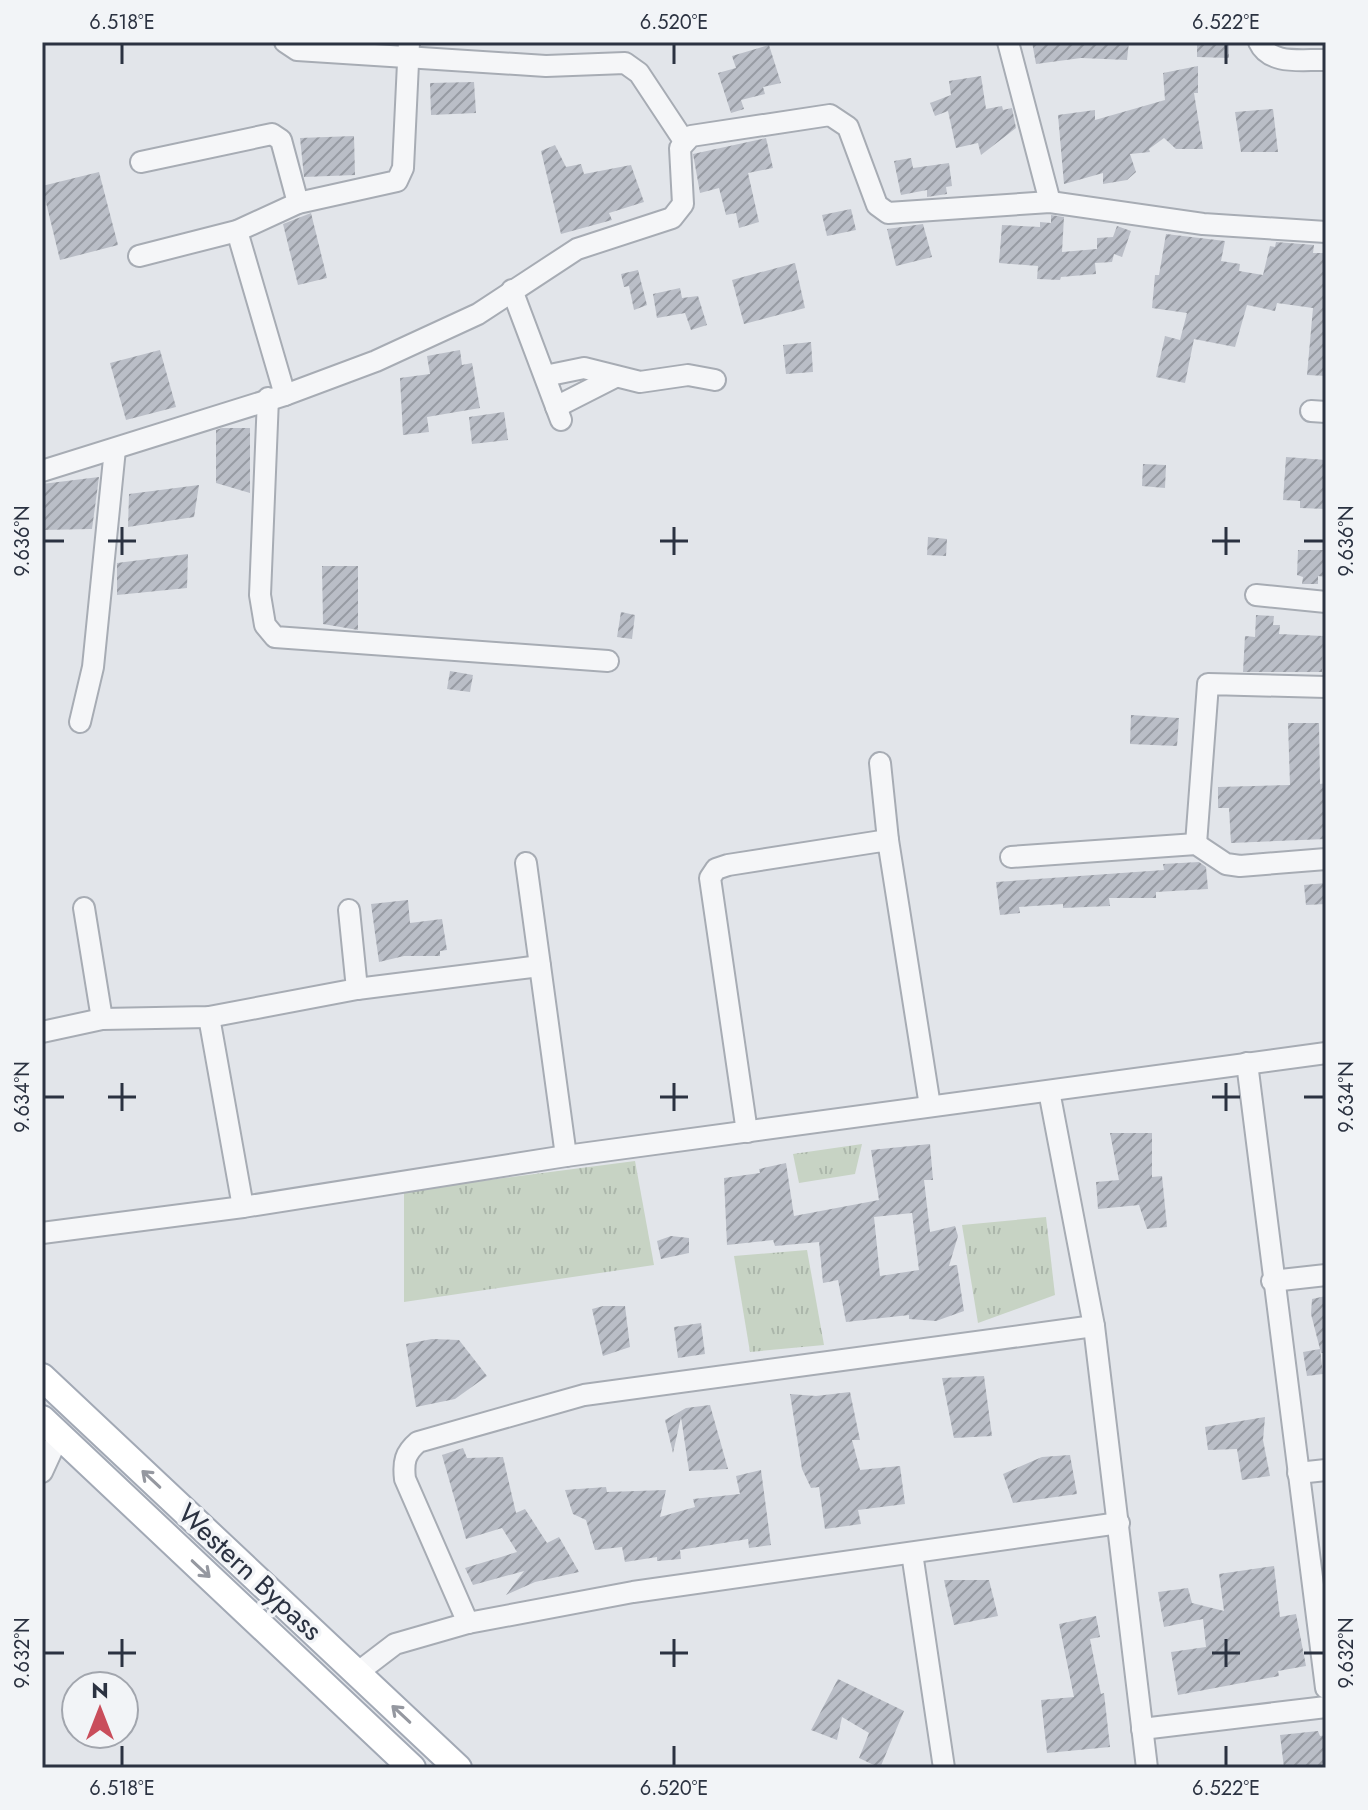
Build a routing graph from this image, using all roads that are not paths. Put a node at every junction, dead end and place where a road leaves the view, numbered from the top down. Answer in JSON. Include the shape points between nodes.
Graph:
{"nodes":[{"id":1,"x":285,"y":42,"type":"edge"},
{"id":2,"x":1008,"y":42,"type":"edge"},
{"id":3,"x":1259,"y":42,"type":"edge"},
{"id":4,"x":409,"y":49,"type":"edge"},
{"id":5,"x":1326,"y":60,"type":"edge"},
{"id":6,"x":684,"y":141,"type":"junction"},
{"id":7,"x":141,"y":162,"type":"dead end"},
{"id":8,"x":1050,"y":202,"type":"junction"},
{"id":9,"x":298,"y":203,"type":"junction"},
{"id":10,"x":237,"y":231,"type":"junction"},
{"id":11,"x":1326,"y":232,"type":"edge"},
{"id":12,"x":139,"y":256,"type":"dead end"},
{"id":13,"x":512,"y":290,"type":"junction"},
{"id":14,"x":545,"y":376,"type":"junction"},
{"id":15,"x":615,"y":377,"type":"junction"},
{"id":16,"x":715,"y":380,"type":"dead end"},
{"id":17,"x":277,"y":396,"type":"junction"},
{"id":18,"x":115,"y":449,"type":"junction"},
{"id":19,"x":42,"y":471,"type":"edge"},
{"id":20,"x":1256,"y":595,"type":"dead end"},
{"id":21,"x":1326,"y":602,"type":"edge"},
{"id":22,"x":608,"y":661,"type":"dead end"},
{"id":23,"x":1326,"y":687,"type":"edge"},
{"id":24,"x":80,"y":722,"type":"dead end"},
{"id":25,"x":880,"y":763,"type":"dead end"},
{"id":26,"x":888,"y":840,"type":"junction"},
{"id":27,"x":1196,"y":844,"type":"junction"},
{"id":28,"x":1011,"y":857,"type":"dead end"},
{"id":29,"x":1326,"y":859,"type":"edge"},
{"id":30,"x":526,"y":863,"type":"dead end"},
{"id":31,"x":84,"y":908,"type":"dead end"},
{"id":32,"x":349,"y":910,"type":"dead end"},
{"id":33,"x":540,"y":966,"type":"junction"},
{"id":34,"x":357,"y":989,"type":"junction"},
{"id":35,"x":209,"y":1017,"type":"junction"},
{"id":36,"x":102,"y":1019,"type":"junction"},
{"id":37,"x":42,"y":1032,"type":"edge"},
{"id":38,"x":1326,"y":1053,"type":"edge"},
{"id":39,"x":1247,"y":1063,"type":"junction"},
{"id":40,"x":1049,"y":1091,"type":"junction"},
{"id":41,"x":930,"y":1106,"type":"junction"},
{"id":42,"x":747,"y":1132,"type":"junction"},
{"id":43,"x":566,"y":1156,"type":"junction"},
{"id":44,"x":243,"y":1207,"type":"junction"},
{"id":45,"x":42,"y":1233,"type":"edge"},
{"id":46,"x":1326,"y":1275,"type":"edge"},
{"id":47,"x":1272,"y":1281,"type":"junction"},
{"id":48,"x":1094,"y":1326,"type":"junction"},
{"id":49,"x":42,"y":1377,"type":"edge"},
{"id":50,"x":50,"y":1427,"type":"edge"},
{"id":51,"x":1326,"y":1470,"type":"edge"},
{"id":52,"x":42,"y":1472,"type":"edge"},
{"id":53,"x":1298,"y":1473,"type":"junction"},
{"id":54,"x":1119,"y":1523,"type":"junction"},
{"id":55,"x":912,"y":1553,"type":"junction"},
{"id":56,"x":468,"y":1623,"type":"junction"},
{"id":57,"x":357,"y":1673,"type":"junction"},
{"id":58,"x":1326,"y":1688,"type":"edge"},
{"id":59,"x":1326,"y":1707,"type":"edge"},
{"id":60,"x":1142,"y":1729,"type":"junction"},
{"id":61,"x":412,"y":1768,"type":"edge"},
{"id":62,"x":458,"y":1768,"type":"edge"},
{"id":63,"x":944,"y":1768,"type":"edge"},
{"id":64,"x":1147,"y":1768,"type":"edge"}],
"edges":[{"from":1,"to":4,"type":"street","via":[[297,50]]},
{"from":2,"to":8,"type":"street"},
{"from":3,"to":5,"type":"street","via":[[1279,59]]},
{"from":4,"to":6,"type":"street","via":[[546,66],[625,63],[639,73]]},
{"from":4,"to":9,"type":"street","via":[[401,176]]},
{"from":6,"to":8,"type":"street","via":[[830,115],[848,127],[877,205],[888,213]]},
{"from":6,"to":13,"type":"street","via":[[679,213],[577,249]]},
{"from":7,"to":9,"type":"street","via":[[272,134],[281,140]]},
{"from":8,"to":11,"type":"street","via":[[1203,224]]},
{"from":9,"to":10,"type":"street"},
{"from":10,"to":12,"type":"street"},
{"from":10,"to":17,"type":"street"},
{"from":13,"to":14,"type":"street"},
{"from":13,"to":17,"type":"street","via":[[478,314],[402,349]]},
{"from":14,"to":15,"type":"street","via":[[584,368]]},
{"from":14,"to":15,"type":"street","via":[[558,413]]},
{"from":15,"to":16,"type":"street","via":[[640,382],[688,375]]},
{"from":17,"to":18,"type":"street"},
{"from":17,"to":22,"type":"street","via":[[260,595],[265,625],[275,637]]},
{"from":18,"to":19,"type":"street"},
{"from":18,"to":24,"type":"street","via":[[93,667]]},
{"from":20,"to":21,"type":"street"},
{"from":23,"to":27,"type":"street","via":[[1208,684]]},
{"from":25,"to":26,"type":"street"},
{"from":26,"to":41,"type":"street"},
{"from":26,"to":42,"type":"street","via":[[728,865],[710,878]]},
{"from":27,"to":28,"type":"street"},
{"from":27,"to":29,"type":"street","via":[[1226,864],[1240,866]]},
{"from":30,"to":33,"type":"street"},
{"from":31,"to":36,"type":"street"},
{"from":32,"to":34,"type":"street"},
{"from":33,"to":34,"type":"street"},
{"from":33,"to":43,"type":"street"},
{"from":34,"to":35,"type":"street"},
{"from":35,"to":36,"type":"street"},
{"from":35,"to":44,"type":"street"},
{"from":36,"to":37,"type":"street"},
{"from":38,"to":39,"type":"street"},
{"from":39,"to":40,"type":"street"},
{"from":39,"to":47,"type":"street"},
{"from":40,"to":41,"type":"street"},
{"from":40,"to":48,"type":"street"},
{"from":41,"to":42,"type":"street"},
{"from":42,"to":43,"type":"street"},
{"from":43,"to":44,"type":"street"},
{"from":44,"to":45,"type":"street"},
{"from":46,"to":47,"type":"street"},
{"from":47,"to":53,"type":"street"},
{"from":48,"to":54,"type":"street"},
{"from":48,"to":56,"type":"street","via":[[584,1395],[418,1442],[407,1451],[405,1479]]},
{"from":57,"to":49,"type":"main road","name":"Western Bypass","one_way":true},
{"from":50,"to":52,"type":"street"},
{"from":50,"to":61,"type":"main road","name":"Western Bypass","one_way":true},
{"from":51,"to":53,"type":"street"},
{"from":53,"to":58,"type":"street"},
{"from":54,"to":55,"type":"street"},
{"from":54,"to":60,"type":"street"},
{"from":55,"to":56,"type":"street","via":[[633,1592]]},
{"from":55,"to":63,"type":"street"},
{"from":56,"to":57,"type":"street","via":[[395,1644]]},
{"from":62,"to":57,"type":"main road","name":"Western Bypass","one_way":true},
{"from":59,"to":60,"type":"street"},
{"from":60,"to":64,"type":"street"}]}
